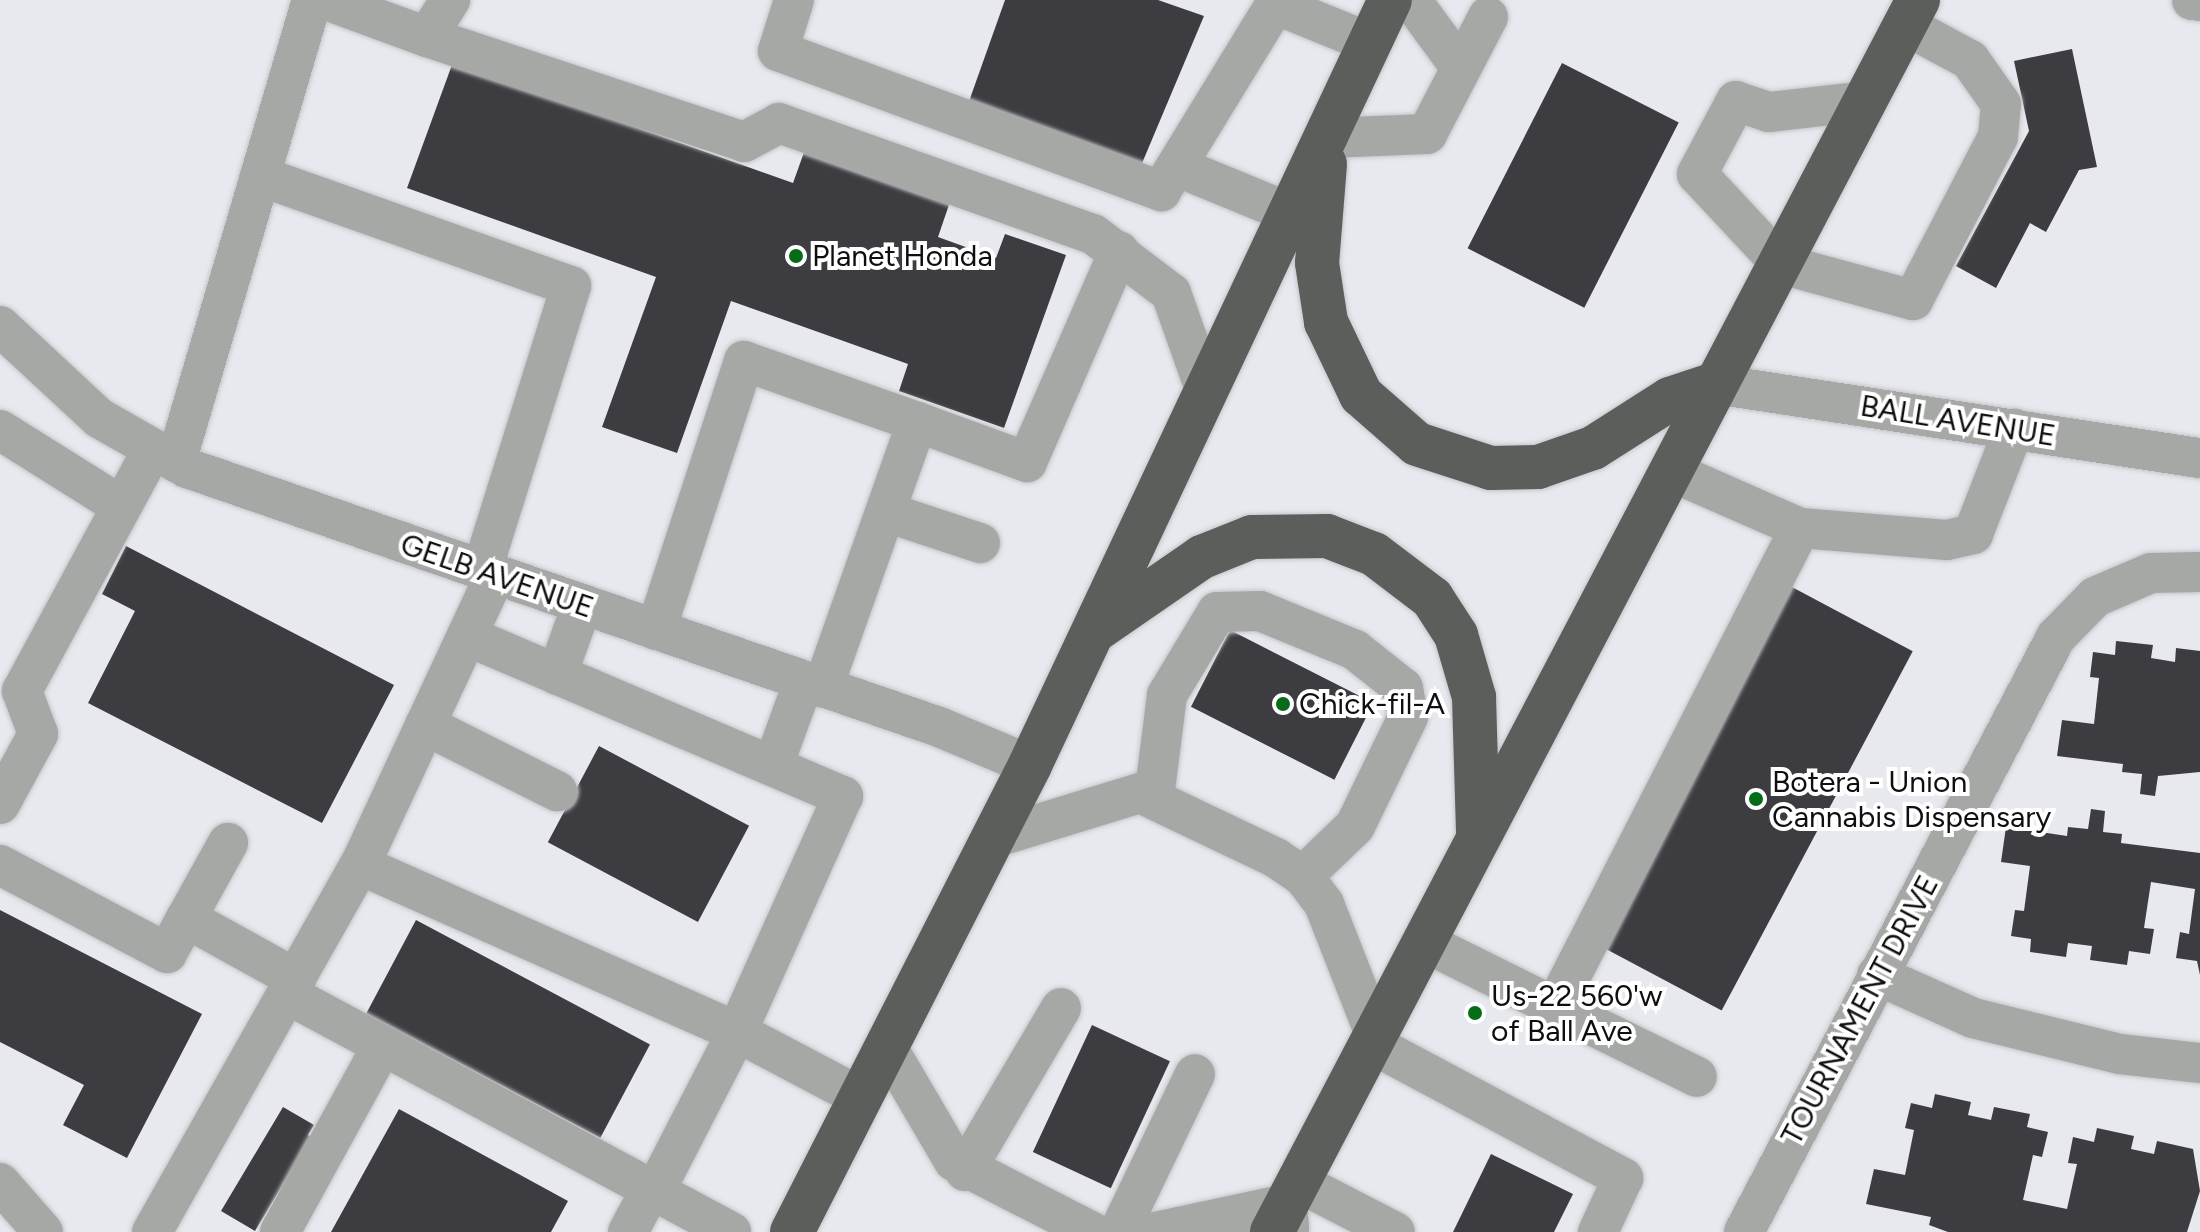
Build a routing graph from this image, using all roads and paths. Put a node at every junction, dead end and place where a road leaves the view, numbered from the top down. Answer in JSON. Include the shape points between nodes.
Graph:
{"nodes":[{"id":1,"x":312,"y":0,"type":"edge"},
{"id":2,"x":326,"y":0,"type":"edge"},
{"id":3,"x":450,"y":0,"type":"edge"},
{"id":4,"x":794,"y":0,"type":"edge"},
{"id":5,"x":1390,"y":0,"type":"edge"},
{"id":6,"x":1411,"y":0,"type":"edge"},
{"id":7,"x":2192,"y":0,"type":"edge"},
{"id":8,"x":2200,"y":1,"type":"edge"},
{"id":9,"x":1278,"y":2,"type":"edge"},
{"id":10,"x":1912,"y":12,"type":"edge"},
{"id":11,"x":1488,"y":17,"type":"dead end"},
{"id":12,"x":427,"y":37,"type":"junction"},
{"id":13,"x":1370,"y":43,"type":"junction"},
{"id":14,"x":1461,"y":68,"type":"junction"},
{"id":15,"x":1866,"y":101,"type":"junction"},
{"id":16,"x":1327,"y":138,"type":"junction"},
{"id":17,"x":1178,"y":167,"type":"junction"},
{"id":18,"x":260,"y":176,"type":"junction"},
{"id":19,"x":1290,"y":213,"type":"junction"},
{"id":20,"x":1119,"y":251,"type":"junction"},
{"id":21,"x":1781,"y":264,"type":"junction"},
{"id":22,"x":1,"y":330,"type":"edge"},
{"id":23,"x":1715,"y":384,"type":"junction"},
{"id":24,"x":1206,"y":392,"type":"junction"},
{"id":25,"x":917,"y":422,"type":"junction"},
{"id":26,"x":2014,"y":429,"type":"junction"},
{"id":27,"x":0,"y":430,"type":"edge"},
{"id":28,"x":164,"y":456,"type":"junction"},
{"id":29,"x":2200,"y":458,"type":"edge"},
{"id":30,"x":1670,"y":471,"type":"junction"},
{"id":31,"x":121,"y":506,"type":"junction"},
{"id":32,"x":886,"y":512,"type":"junction"},
{"id":33,"x":1800,"y":528,"type":"junction"},
{"id":34,"x":980,"y":543,"type":"dead end"},
{"id":35,"x":2200,"y":572,"type":"edge"},
{"id":36,"x":488,"y":573,"type":"junction"},
{"id":37,"x":582,"y":605,"type":"junction"},
{"id":38,"x":656,"y":630,"type":"junction"},
{"id":39,"x":1093,"y":633,"type":"junction"},
{"id":40,"x":467,"y":636,"type":"junction"},
{"id":41,"x":557,"y":675,"type":"junction"},
{"id":42,"x":814,"y":684,"type":"junction"},
{"id":43,"x":425,"y":725,"type":"junction"},
{"id":44,"x":1030,"y":765,"type":"junction"},
{"id":45,"x":773,"y":766,"type":"junction"},
{"id":46,"x":557,"y":791,"type":"dead end"},
{"id":47,"x":1154,"y":798,"type":"junction"},
{"id":48,"x":0,"y":804,"type":"edge"},
{"id":49,"x":993,"y":838,"type":"junction"},
{"id":50,"x":228,"y":843,"type":"dead end"},
{"id":51,"x":1478,"y":843,"type":"junction"},
{"id":52,"x":0,"y":865,"type":"edge"},
{"id":53,"x":360,"y":865,"type":"junction"},
{"id":54,"x":1303,"y":876,"type":"junction"},
{"id":55,"x":186,"y":918,"type":"junction"},
{"id":56,"x":1426,"y":943,"type":"junction"},
{"id":57,"x":1877,"y":975,"type":"junction"},
{"id":58,"x":291,"y":986,"type":"junction"},
{"id":59,"x":1555,"y":1007,"type":"junction"},
{"id":60,"x":1061,"y":1008,"type":"dead end"},
{"id":61,"x":737,"y":1032,"type":"junction"},
{"id":62,"x":1374,"y":1041,"type":"junction"},
{"id":63,"x":887,"y":1047,"type":"junction"},
{"id":64,"x":381,"y":1048,"type":"junction"},
{"id":65,"x":2200,"y":1063,"type":"edge"},
{"id":66,"x":1195,"y":1074,"type":"dead end"},
{"id":67,"x":1697,"y":1077,"type":"dead end"},
{"id":68,"x":862,"y":1098,"type":"junction"},
{"id":69,"x":965,"y":1171,"type":"junction"},
{"id":70,"x":0,"y":1183,"type":"edge"},
{"id":71,"x":652,"y":1192,"type":"junction"},
{"id":72,"x":1287,"y":1213,"type":"edge"},
{"id":73,"x":43,"y":1232,"type":"edge"},
{"id":74,"x":152,"y":1232,"type":"edge"},
{"id":75,"x":280,"y":1232,"type":"edge"},
{"id":76,"x":628,"y":1232,"type":"edge"},
{"id":77,"x":731,"y":1232,"type":"edge"},
{"id":78,"x":792,"y":1232,"type":"edge"},
{"id":79,"x":1092,"y":1232,"type":"edge"},
{"id":80,"x":1119,"y":1232,"type":"edge"},
{"id":81,"x":1155,"y":1232,"type":"edge"},
{"id":82,"x":1395,"y":1232,"type":"edge"},
{"id":83,"x":1598,"y":1232,"type":"edge"},
{"id":84,"x":1744,"y":1232,"type":"edge"}],
"edges":[{"from":1,"to":18,"type":"street"},
{"from":2,"to":12,"type":"street"},
{"from":3,"to":12,"type":"street"},
{"from":4,"to":17,"type":"street","via":[[778,51],[1161,191]]},
{"from":5,"to":13,"type":"highway"},
{"from":6,"to":14,"type":"street"},
{"from":7,"to":8,"type":"street"},
{"from":9,"to":13,"type":"street"},
{"from":9,"to":17,"type":"street"},
{"from":10,"to":15,"type":"highway"},
{"from":10,"to":21,"type":"street","via":[[1970,60],[2001,104],[1998,137],[1913,300]]},
{"from":11,"to":14,"type":"street"},
{"from":12,"to":20,"type":"street","via":[[744,142],[779,123],[1093,234]]},
{"from":13,"to":16,"type":"highway"},
{"from":14,"to":16,"type":"street","via":[[1427,134]]},
{"from":15,"to":21,"type":"highway"},
{"from":15,"to":21,"type":"street","via":[[1769,112],[1736,101],[1697,174]]},
{"from":16,"to":19,"type":"highway"},
{"from":16,"to":23,"type":"highway","via":[[1317,263],[1326,322],[1361,395],[1417,444],[1491,468],[1538,467],[1593,448],[1670,399]]},
{"from":17,"to":19,"type":"street"},
{"from":18,"to":28,"type":"street"},
{"from":18,"to":36,"type":"street","via":[[571,286]]},
{"from":19,"to":24,"type":"highway"},
{"from":20,"to":24,"type":"street","via":[[1171,293]]},
{"from":20,"to":25,"type":"street","via":[[1027,462]]},
{"from":21,"to":23,"type":"highway"},
{"from":22,"to":28,"type":"street","name":"GELB AVENUE","via":[[59,386]]},
{"from":23,"to":26,"type":"street","name":"BALL AVENUE"},
{"from":23,"to":30,"type":"highway"},
{"from":24,"to":39,"type":"highway"},
{"from":25,"to":32,"type":"street"},
{"from":25,"to":38,"type":"street","via":[[744,361]]},
{"from":26,"to":29,"type":"street","name":"BALL AVENUE"},
{"from":26,"to":33,"type":"street","via":[[1973,534],[1947,540]]},
{"from":27,"to":31,"type":"street"},
{"from":28,"to":31,"type":"street"},
{"from":28,"to":36,"type":"street","name":"GELB AVENUE"},
{"from":30,"to":33,"type":"street"},
{"from":30,"to":51,"type":"highway"},
{"from":31,"to":48,"type":"street","via":[[22,691],[38,734]]},
{"from":32,"to":34,"type":"street"},
{"from":32,"to":42,"type":"street"},
{"from":33,"to":59,"type":"street"},
{"from":35,"to":57,"type":"street","name":"TOURNAMENT DRIVE","via":[[2151,573],[2095,597],[2056,637]]},
{"from":36,"to":37,"type":"street","name":"GELB AVENUE"},
{"from":36,"to":40,"type":"street"},
{"from":37,"to":38,"type":"street","name":"GELB AVENUE"},
{"from":37,"to":41,"type":"street"},
{"from":38,"to":42,"type":"street","name":"GELB AVENUE"},
{"from":39,"to":44,"type":"highway"},
{"from":39,"to":51,"type":"highway","via":[[1202,557],[1252,537],[1327,536],[1374,554],[1432,598],[1463,654],[1478,745]]},
{"from":40,"to":41,"type":"street"},
{"from":40,"to":43,"type":"street"},
{"from":41,"to":45,"type":"street"},
{"from":42,"to":44,"type":"street","name":"GELB AVENUE"},
{"from":42,"to":45,"type":"street"},
{"from":43,"to":46,"type":"street"},
{"from":43,"to":53,"type":"street"},
{"from":44,"to":49,"type":"highway"},
{"from":45,"to":61,"type":"street","via":[[843,796]]},
{"from":47,"to":49,"type":"street","via":[[1124,796]]},
{"from":47,"to":54,"type":"street"},
{"from":47,"to":54,"type":"street","via":[[1167,695],[1217,612],[1260,611],[1355,650],[1403,688],[1408,717],[1355,826]]},
{"from":49,"to":63,"type":"highway"},
{"from":50,"to":55,"type":"street"},
{"from":51,"to":56,"type":"highway"},
{"from":52,"to":55,"type":"street","via":[[167,953]]},
{"from":53,"to":58,"type":"street"},
{"from":53,"to":61,"type":"street"},
{"from":54,"to":62,"type":"street","via":[[1324,904]]},
{"from":55,"to":58,"type":"street"},
{"from":56,"to":59,"type":"street"},
{"from":56,"to":62,"type":"highway"},
{"from":57,"to":65,"type":"street","via":[[1973,1018],[2120,1054]]},
{"from":57,"to":84,"type":"street","name":"TOURNAMENT DRIVE"},
{"from":58,"to":64,"type":"street"},
{"from":58,"to":74,"type":"street"},
{"from":59,"to":67,"type":"street"},
{"from":60,"to":69,"type":"street"},
{"from":61,"to":68,"type":"street"},
{"from":61,"to":71,"type":"street"},
{"from":62,"to":72,"type":"highway"},
{"from":62,"to":83,"type":"street","via":[[1623,1178]]},
{"from":63,"to":68,"type":"highway"},
{"from":63,"to":69,"type":"street"},
{"from":64,"to":71,"type":"street"},
{"from":64,"to":75,"type":"street"},
{"from":66,"to":80,"type":"street"},
{"from":68,"to":78,"type":"highway"},
{"from":69,"to":79,"type":"street"},
{"from":70,"to":73,"type":"street"},
{"from":71,"to":76,"type":"street"},
{"from":71,"to":77,"type":"street"},
{"from":72,"to":81,"type":"street"},
{"from":72,"to":82,"type":"street"}]}
